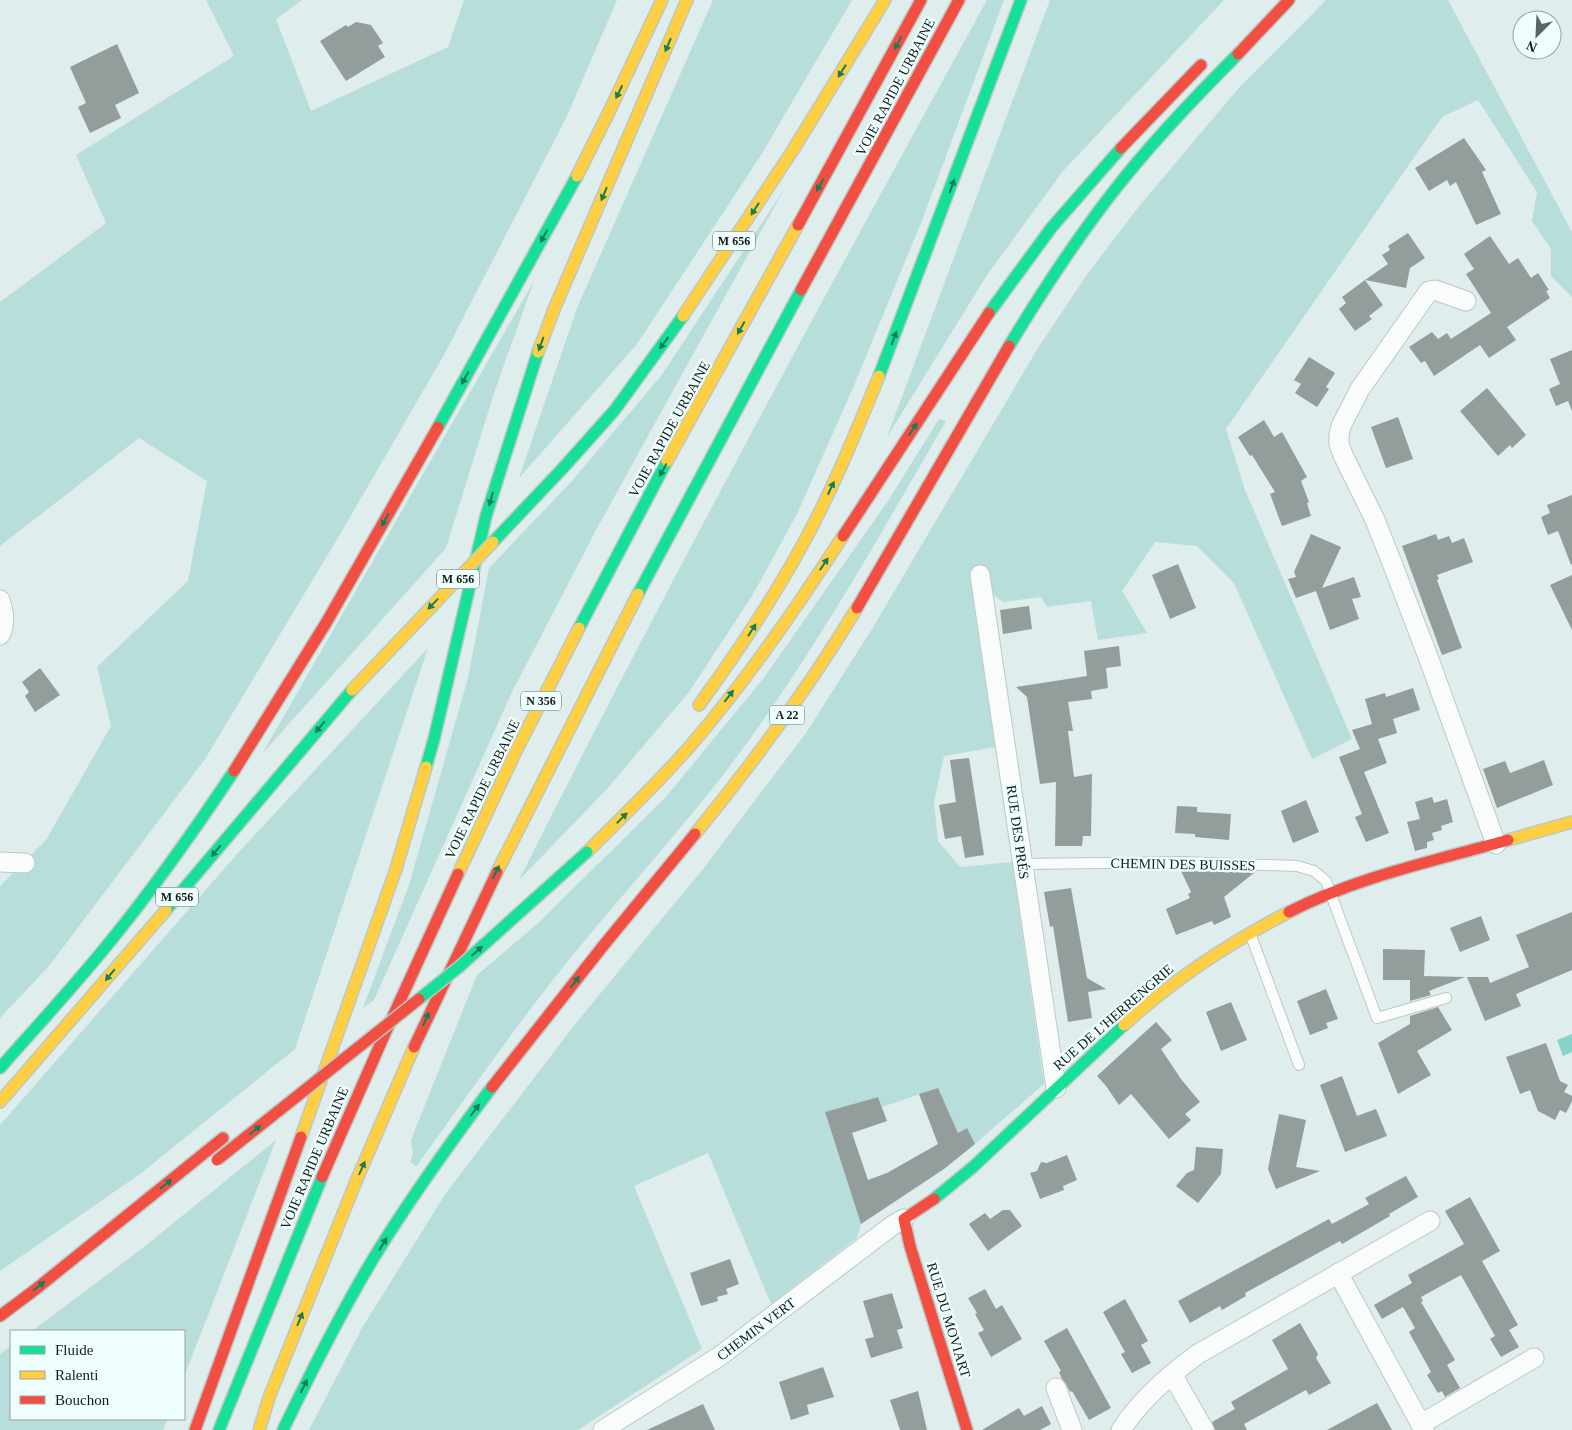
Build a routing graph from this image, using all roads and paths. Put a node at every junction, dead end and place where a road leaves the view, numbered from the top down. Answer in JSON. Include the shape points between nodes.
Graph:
{"nodes":[{"id":1,"x":662,"y":0,"type":"edge"},
{"id":2,"x":687,"y":0,"type":"edge"},
{"id":3,"x":885,"y":0,"type":"edge"},
{"id":4,"x":921,"y":0,"type":"edge"},
{"id":5,"x":959,"y":0,"type":"edge"},
{"id":6,"x":1021,"y":0,"type":"edge"},
{"id":7,"x":1289,"y":0,"type":"edge"},
{"id":8,"x":1212,"y":54,"type":"dead end"},
{"id":9,"x":1466,"y":300,"type":"dead end"},
{"id":10,"x":980,"y":575,"type":"dead end"},
{"id":11,"x":0,"y":600,"type":"edge"},
{"id":12,"x":0,"y":635,"type":"edge"},
{"id":13,"x":691,"y":717,"type":"dead end"},
{"id":14,"x":1572,"y":822,"type":"edge"},
{"id":15,"x":1496,"y":844,"type":"junction"},
{"id":16,"x":0,"y":862,"type":"edge"},
{"id":17,"x":559,"y":862,"type":"dead end"},
{"id":18,"x":25,"y":863,"type":"dead end"},
{"id":19,"x":1024,"y":864,"type":"junction"},
{"id":20,"x":1332,"y":892,"type":"junction"},
{"id":21,"x":494,"y":920,"type":"dead end"},
{"id":22,"x":1250,"y":932,"type":"junction"},
{"id":23,"x":479,"y":933,"type":"dead end"},
{"id":24,"x":441,"y":965,"type":"dead end"},
{"id":25,"x":426,"y":977,"type":"dead end"},
{"id":26,"x":1446,"y":998,"type":"dead end"},
{"id":27,"x":379,"y":1014,"type":"dead end"},
{"id":28,"x":348,"y":1039,"type":"dead end"},
{"id":29,"x":316,"y":1064,"type":"dead end"},
{"id":30,"x":1299,"y":1065,"type":"dead end"},
{"id":31,"x":0,"y":1068,"type":"edge"},
{"id":32,"x":1056,"y":1088,"type":"junction"},
{"id":33,"x":0,"y":1102,"type":"edge"},
{"id":34,"x":227,"y":1135,"type":"dead end"},
{"id":35,"x":213,"y":1163,"type":"dead end"},
{"id":36,"x":904,"y":1219,"type":"junction"},
{"id":37,"x":1430,"y":1221,"type":"dead end"},
{"id":38,"x":1338,"y":1274,"type":"junction"},
{"id":39,"x":0,"y":1316,"type":"edge"},
{"id":40,"x":1534,"y":1358,"type":"dead end"},
{"id":41,"x":1172,"y":1374,"type":"junction"},
{"id":42,"x":1056,"y":1388,"type":"dead end"},
{"id":43,"x":1423,"y":1427,"type":"edge"},
{"id":44,"x":195,"y":1430,"type":"edge"},
{"id":45,"x":219,"y":1430,"type":"edge"},
{"id":46,"x":259,"y":1430,"type":"edge"},
{"id":47,"x":283,"y":1430,"type":"edge"},
{"id":48,"x":603,"y":1430,"type":"edge"},
{"id":49,"x":967,"y":1430,"type":"edge"},
{"id":50,"x":1072,"y":1430,"type":"edge"},
{"id":51,"x":1121,"y":1430,"type":"edge"},
{"id":52,"x":1204,"y":1430,"type":"edge"}],
"edges":[{"from":1,"to":31,"type":"main road","one_way":true,"via":[[621,88],[543,238],[369,548],[267,720],[192,832],[129,918]]},
{"from":2,"to":44,"type":"main road","one_way":true,"via":[[532,368],[486,516],[434,739],[396,869]]},
{"from":3,"to":33,"type":"main road","number":"M 656","one_way":true,"bridge":true,"via":[[793,150],[677,325],[614,411],[352,690]]},
{"from":4,"to":45,"type":"main road","name":"VOIE RAPIDE URBAINE","number":"N 356","one_way":true,"via":[[637,518],[546,691],[367,1074],[294,1243]]},
{"from":46,"to":5,"type":"main road","name":"VOIE RAPIDE URBAINE","number":"N 356","one_way":true,"via":[[357,1179],[426,1018],[508,848],[660,550]]},
{"from":13,"to":6,"type":"main road","one_way":true,"via":[[770,602],[834,482],[881,372]]},
{"from":47,"to":7,"type":"main road","number":"A 22","one_way":true,"via":[[358,1286],[405,1209],[454,1139],[601,948],[736,782],[810,682],[876,576],[1010,342],[1087,226],[1173,121]]},
{"from":35,"to":8,"type":"main road","one_way":true,"bridge":true,"via":[[459,967],[587,852],[672,767],[758,658],[842,538],[1031,254],[1115,153]]},
{"from":9,"to":15,"type":"street","via":[[1428,291],[1360,389],[1341,426],[1338,444],[1392,563]]},
{"from":10,"to":19,"type":"street","name":"RUE DES PRÉS"},
{"from":11,"to":12,"type":"street","via":[[4,610]]},
{"from":14,"to":15,"type":"main road","name":"RUE DE L'HERRENGRIE"},
{"from":15,"to":20,"type":"main road","name":"RUE DE L'HERRENGRIE"},
{"from":16,"to":18,"type":"street"},
{"from":17,"to":21,"type":"main road"},
{"from":19,"to":20,"type":"lane","name":"CHEMIN DES BUISSES","via":[[1181,862],[1297,866],[1314,872],[1326,881]]},
{"from":19,"to":32,"type":"street","name":"RUE DES PRÉS"},
{"from":20,"to":22,"type":"main road","name":"RUE DE L'HERRENGRIE"},
{"from":20,"to":26,"type":"lane","via":[[1377,1018]]},
{"from":22,"to":30,"type":"lane"},
{"from":22,"to":32,"type":"main road","name":"RUE DE L'HERRENGRIE","via":[[1187,972],[1151,1000]]},
{"from":23,"to":24,"type":"main road"},
{"from":25,"to":27,"type":"main road"},
{"from":28,"to":29,"type":"main road"},
{"from":32,"to":36,"type":"main road","name":"RUE DE L'HERRENGRIE","via":[[956,1182]]},
{"from":39,"to":34,"type":"main road","one_way":true},
{"from":36,"to":48,"type":"street","name":"CHEMIN VERT","via":[[720,1356]]},
{"from":36,"to":49,"type":"main road","name":"RUE DU MOVIART"},
{"from":37,"to":38,"type":"street"},
{"from":38,"to":41,"type":"street","via":[[1210,1346]]},
{"from":38,"to":43,"type":"street"},
{"from":40,"to":43,"type":"street"},
{"from":41,"to":51,"type":"street","via":[[1145,1398]]},
{"from":41,"to":52,"type":"street"},
{"from":42,"to":50,"type":"street"}]}
